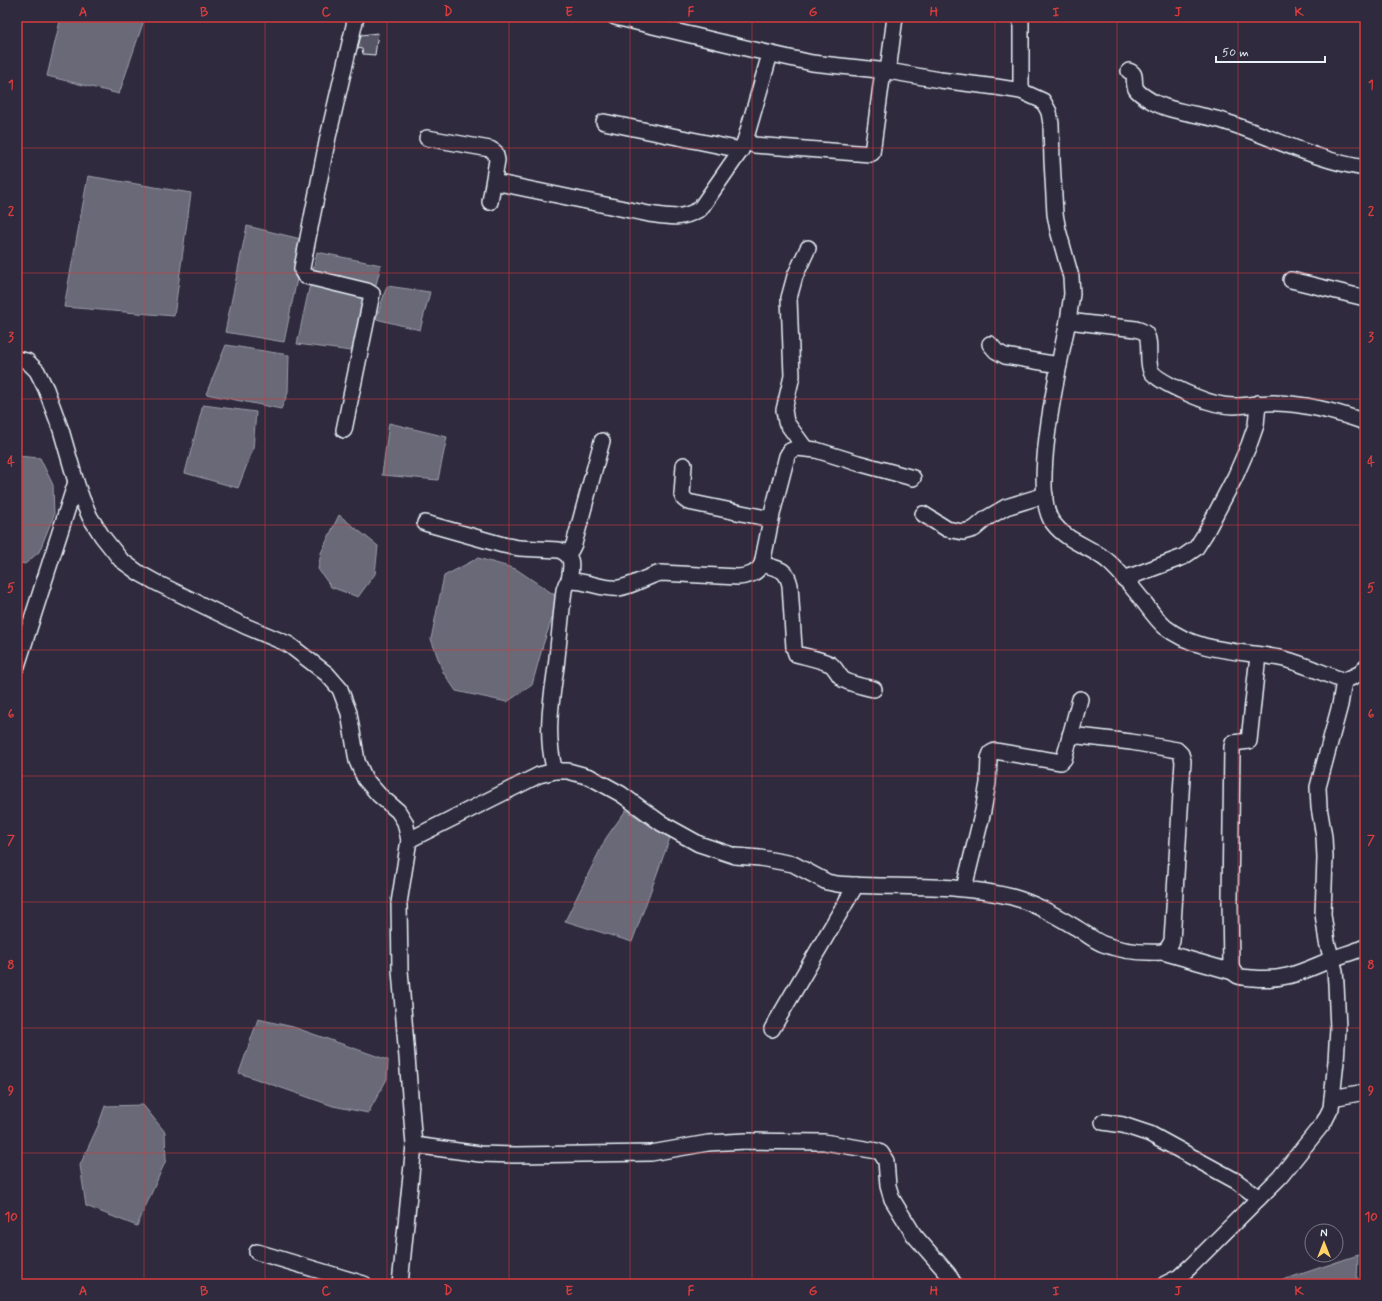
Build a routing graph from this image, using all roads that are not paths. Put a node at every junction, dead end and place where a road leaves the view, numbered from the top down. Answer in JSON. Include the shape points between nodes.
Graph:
{"nodes":[{"id":1,"x":356,"y":17,"type":"edge"},
{"id":2,"x":615,"y":17,"type":"edge"},
{"id":3,"x":895,"y":17,"type":"edge"},
{"id":4,"x":1021,"y":17,"type":"edge"},
{"id":5,"x":667,"y":23,"type":"edge"},
{"id":6,"x":770,"y":54,"type":"junction"},
{"id":7,"x":885,"y":71,"type":"junction"},
{"id":8,"x":1128,"y":71,"type":"dead end"},
{"id":9,"x":1021,"y":91,"type":"junction"},
{"id":10,"x":604,"y":122,"type":"dead end"},
{"id":11,"x":427,"y":138,"type":"dead end"},
{"id":12,"x":743,"y":145,"type":"junction"},
{"id":13,"x":1365,"y":168,"type":"edge"},
{"id":14,"x":494,"y":182,"type":"junction"},
{"id":15,"x":490,"y":202,"type":"dead end"},
{"id":16,"x":808,"y":248,"type":"dead end"},
{"id":17,"x":1291,"y":280,"type":"dead end"},
{"id":18,"x":1365,"y":298,"type":"edge"},
{"id":19,"x":1068,"y":321,"type":"junction"},
{"id":20,"x":990,"y":344,"type":"dead end"},
{"id":21,"x":17,"y":359,"type":"edge"},
{"id":22,"x":1059,"y":365,"type":"junction"},
{"id":23,"x":1258,"y":404,"type":"junction"},
{"id":24,"x":1365,"y":422,"type":"edge"},
{"id":25,"x":344,"y":430,"type":"dead end"},
{"id":26,"x":602,"y":441,"type":"dead end"},
{"id":27,"x":805,"y":448,"type":"junction"},
{"id":28,"x":684,"y":465,"type":"dead end"},
{"id":29,"x":913,"y":478,"type":"dead end"},
{"id":30,"x":76,"y":482,"type":"junction"},
{"id":31,"x":1045,"y":495,"type":"junction"},
{"id":32,"x":923,"y":514,"type":"dead end"},
{"id":33,"x":771,"y":519,"type":"junction"},
{"id":34,"x":424,"y":524,"type":"dead end"},
{"id":35,"x":565,"y":552,"type":"junction"},
{"id":36,"x":762,"y":564,"type":"junction"},
{"id":37,"x":1124,"y":578,"type":"junction"},
{"id":38,"x":569,"y":581,"type":"junction"},
{"id":39,"x":1258,"y":655,"type":"junction"},
{"id":40,"x":17,"y":666,"type":"edge"},
{"id":41,"x":1365,"y":668,"type":"edge"},
{"id":42,"x":1344,"y":681,"type":"junction"},
{"id":43,"x":874,"y":689,"type":"dead end"},
{"id":44,"x":1080,"y":700,"type":"dead end"},
{"id":45,"x":1070,"y":735,"type":"junction"},
{"id":46,"x":555,"y":771,"type":"junction"},
{"id":47,"x":409,"y":840,"type":"junction"},
{"id":48,"x":856,"y":885,"type":"junction"},
{"id":49,"x":964,"y":888,"type":"junction"},
{"id":50,"x":1365,"y":946,"type":"edge"},
{"id":51,"x":1163,"y":952,"type":"junction"},
{"id":52,"x":1332,"y":959,"type":"junction"},
{"id":53,"x":1233,"y":972,"type":"junction"},
{"id":54,"x":772,"y":1029,"type":"dead end"},
{"id":55,"x":1365,"y":1092,"type":"edge"},
{"id":56,"x":1332,"y":1098,"type":"junction"},
{"id":57,"x":1103,"y":1122,"type":"dead end"},
{"id":58,"x":414,"y":1144,"type":"junction"},
{"id":59,"x":1259,"y":1198,"type":"junction"},
{"id":60,"x":257,"y":1252,"type":"dead end"},
{"id":61,"x":364,"y":1284,"type":"edge"},
{"id":62,"x":400,"y":1284,"type":"edge"},
{"id":63,"x":954,"y":1284,"type":"edge"},
{"id":64,"x":1165,"y":1284,"type":"edge"}],
"edges":[{"from":1,"to":25,"type":"street","via":[[328,137],[302,268],[305,276],[372,294]]},
{"from":2,"to":5,"type":"street"},
{"from":3,"to":7,"type":"street"},
{"from":4,"to":9,"type":"street"},
{"from":5,"to":6,"type":"street"},
{"from":6,"to":7,"type":"street"},
{"from":6,"to":12,"type":"street"},
{"from":7,"to":9,"type":"street"},
{"from":7,"to":12,"type":"street","via":[[872,153]]},
{"from":8,"to":13,"type":"street","via":[[1135,76],[1136,89],[1152,102],[1212,117],[1336,162]]},
{"from":9,"to":19,"type":"street","via":[[1043,102],[1049,112],[1055,214],[1071,283]]},
{"from":10,"to":12,"type":"street"},
{"from":11,"to":14,"type":"street","via":[[495,152],[497,160]]},
{"from":12,"to":14,"type":"street","via":[[700,209],[690,215],[674,218]]},
{"from":14,"to":15,"type":"street"},
{"from":16,"to":27,"type":"street","via":[[795,276],[789,298],[792,376],[784,410],[786,422]]},
{"from":17,"to":18,"type":"street"},
{"from":19,"to":22,"type":"street"},
{"from":19,"to":23,"type":"street","via":[[1136,329],[1145,333],[1147,337],[1148,362],[1152,372],[1160,378],[1194,396],[1216,404]]},
{"from":20,"to":22,"type":"street","via":[[1005,356]]},
{"from":21,"to":30,"type":"street","via":[[27,361],[37,370],[61,430]]},
{"from":22,"to":31,"type":"street","via":[[1046,448]]},
{"from":23,"to":24,"type":"street","via":[[1276,403],[1328,410]]},
{"from":23,"to":37,"type":"street","via":[[1256,425],[1249,445],[1235,477],[1196,548],[1183,557]]},
{"from":26,"to":35,"type":"street","via":[[574,544],[571,550]]},
{"from":27,"to":29,"type":"street"},
{"from":27,"to":33,"type":"street","via":[[790,451],[787,456]]},
{"from":28,"to":33,"type":"street","via":[[682,495],[688,502]]},
{"from":30,"to":40,"type":"street"},
{"from":30,"to":47,"type":"street","via":[[90,517],[121,560],[157,583],[288,644],[327,674],[340,689],[349,713],[357,761],[365,779],[398,811],[405,822]]},
{"from":31,"to":32,"type":"street","via":[[1006,507],[974,529],[963,532],[947,529]]},
{"from":31,"to":37,"type":"street","via":[[1045,505],[1052,522],[1061,532],[1102,555]]},
{"from":33,"to":36,"type":"street"},
{"from":34,"to":35,"type":"street","via":[[503,545]]},
{"from":35,"to":38,"type":"street","via":[[570,557],[571,564]]},
{"from":36,"to":38,"type":"street","via":[[754,573],[746,576],[661,572],[619,588]]},
{"from":36,"to":43,"type":"street","via":[[784,571],[788,576],[796,654],[829,664],[844,680]]},
{"from":37,"to":39,"type":"street","via":[[1165,627],[1182,637],[1198,645]]},
{"from":38,"to":46,"type":"street","via":[[564,590],[550,718],[549,741]]},
{"from":39,"to":42,"type":"street","via":[[1284,660]]},
{"from":39,"to":53,"type":"street","via":[[1249,741],[1233,743],[1232,747],[1230,901]]},
{"from":41,"to":42,"type":"street","via":[[1361,673]]},
{"from":42,"to":52,"type":"street","via":[[1318,787],[1325,851],[1324,914]]},
{"from":44,"to":45,"type":"street"},
{"from":45,"to":49,"type":"street","via":[[1061,762],[995,751],[991,753],[983,811]]},
{"from":45,"to":51,"type":"street","via":[[1131,742],[1177,750],[1181,754],[1183,761],[1172,941]]},
{"from":46,"to":47,"type":"street","via":[[539,775]]},
{"from":46,"to":48,"type":"street","via":[[568,771],[590,777],[621,794],[661,823],[706,846],[735,856],[793,864],[827,882]]},
{"from":47,"to":58,"type":"street","via":[[399,903],[400,970]]},
{"from":48,"to":49,"type":"street"},
{"from":48,"to":54,"type":"street"},
{"from":49,"to":51,"type":"street","via":[[1013,897],[1035,905],[1102,944],[1128,950]]},
{"from":50,"to":52,"type":"street"},
{"from":51,"to":53,"type":"street"},
{"from":52,"to":53,"type":"street","via":[[1281,978],[1246,978]]},
{"from":52,"to":56,"type":"street","via":[[1338,1029]]},
{"from":55,"to":56,"type":"street"},
{"from":56,"to":59,"type":"street","via":[[1331,1108],[1324,1122],[1280,1177]]},
{"from":57,"to":59,"type":"street","via":[[1123,1125],[1150,1134],[1236,1181]]},
{"from":58,"to":62,"type":"street"},
{"from":58,"to":63,"type":"street","via":[[480,1154],[516,1155],[651,1153],[708,1143],[746,1141],[824,1142],[877,1150],[886,1161],[892,1199],[914,1235]]},
{"from":59,"to":64,"type":"street","via":[[1191,1266]]},
{"from":60,"to":61,"type":"street"}]}
